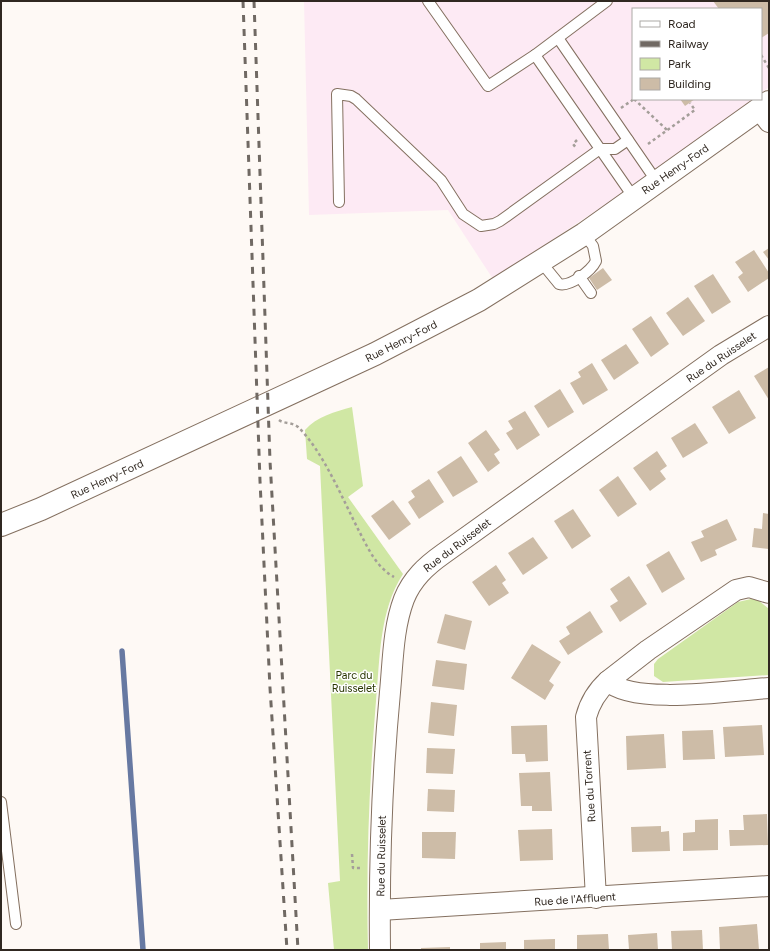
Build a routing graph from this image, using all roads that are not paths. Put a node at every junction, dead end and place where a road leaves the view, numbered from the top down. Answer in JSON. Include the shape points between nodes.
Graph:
{"nodes":[{"id":1,"x":428,"y":1,"type":"edge"},
{"id":2,"x":607,"y":1,"type":"edge"},
{"id":3,"x":558,"y":38,"type":"junction"},
{"id":4,"x":535,"y":55,"type":"junction"},
{"id":5,"x":766,"y":111,"type":"edge"},
{"id":6,"x":628,"y":140,"type":"junction"},
{"id":7,"x":600,"y":149,"type":"junction"},
{"id":8,"x":657,"y":182,"type":"junction"},
{"id":9,"x":634,"y":198,"type":"junction"},
{"id":10,"x":339,"y":202,"type":"dead end"},
{"id":11,"x":584,"y":234,"type":"junction"},
{"id":12,"x":541,"y":262,"type":"junction"},
{"id":13,"x":579,"y":276,"type":"junction"},
{"id":14,"x":591,"y":293,"type":"dead end"},
{"id":15,"x":769,"y":326,"type":"edge"},
{"id":16,"x":1,"y":525,"type":"edge"},
{"id":17,"x":769,"y":594,"type":"edge"},
{"id":18,"x":608,"y":681,"type":"junction"},
{"id":19,"x":769,"y":688,"type":"edge"},
{"id":20,"x":1,"y":802,"type":"edge"},
{"id":21,"x":769,"y":886,"type":"edge"},
{"id":22,"x":596,"y":898,"type":"junction"},
{"id":23,"x":380,"y":910,"type":"junction"},
{"id":24,"x":16,"y":924,"type":"dead end"},
{"id":25,"x":380,"y":950,"type":"edge"}],
"edges":[{"from":1,"to":4,"type":"lane","via":[[488,86]]},
{"from":2,"to":3,"type":"lane"},
{"from":3,"to":4,"type":"lane"},
{"from":3,"to":6,"type":"lane"},
{"from":4,"to":7,"type":"lane"},
{"from":5,"to":8,"type":"street","name":"Rue Henry-Ford"},
{"from":6,"to":7,"type":"lane","via":[[615,149]]},
{"from":6,"to":8,"type":"lane"},
{"from":7,"to":9,"type":"lane"},
{"from":7,"to":10,"type":"lane","via":[[500,221],[481,226],[463,214],[441,180],[356,99],[337,94]]},
{"from":8,"to":9,"type":"street","name":"Rue Henry-Ford"},
{"from":9,"to":11,"type":"street","name":"Rue Henry-Ford"},
{"from":11,"to":12,"type":"street","name":"Rue Henry-Ford"},
{"from":11,"to":13,"type":"lane","via":[[593,246],[596,261]]},
{"from":12,"to":13,"type":"lane","via":[[559,284],[567,284]]},
{"from":12,"to":16,"type":"street","name":"Rue Henry-Ford","via":[[485,297],[375,354],[55,503]]},
{"from":13,"to":14,"type":"lane"},
{"from":15,"to":23,"type":"street","name":"Rue du Ruisselet","via":[[721,355],[443,554],[418,575],[410,586],[398,619],[388,716]]},
{"from":17,"to":18,"type":"street","name":"Rue du Torrent","via":[[749,587],[736,590],[648,650]]},
{"from":18,"to":19,"type":"street","via":[[625,691],[662,695]]},
{"from":18,"to":22,"type":"street","name":"Rue du Torrent","via":[[593,699],[586,717]]},
{"from":20,"to":24,"type":"lane"},
{"from":21,"to":22,"type":"street","name":"Rue de l'Affluent"},
{"from":22,"to":23,"type":"street","name":"Rue de l'Affluent"},
{"from":23,"to":25,"type":"street","name":"Rue du Ruisselet"}]}
